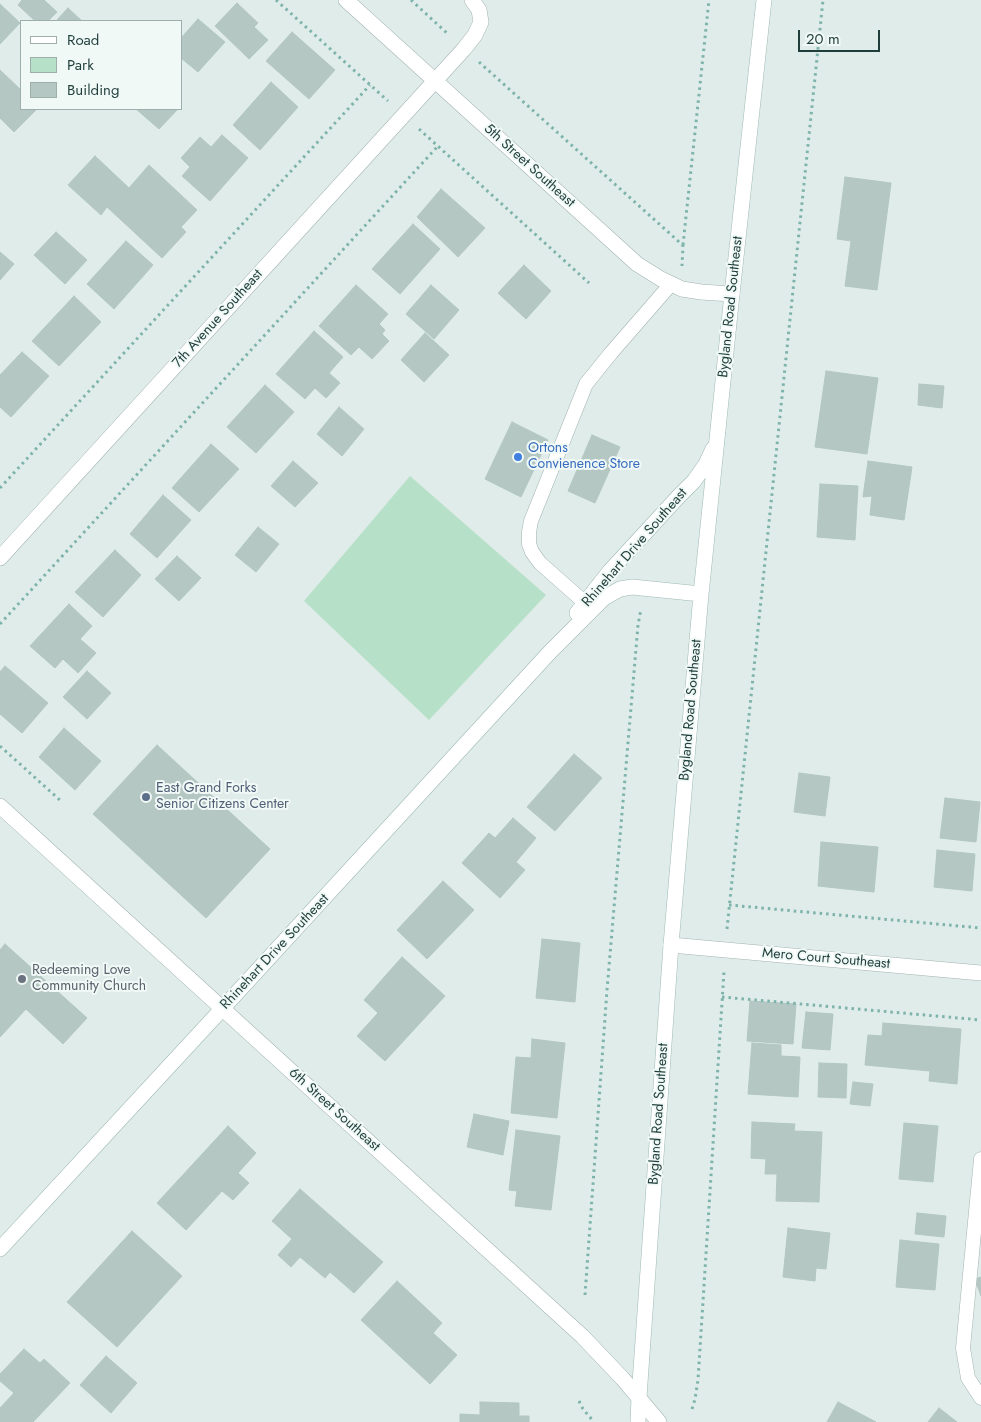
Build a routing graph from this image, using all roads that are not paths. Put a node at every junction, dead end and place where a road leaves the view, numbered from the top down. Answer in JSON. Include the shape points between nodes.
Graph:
{"nodes":[{"id":1,"x":346,"y":0,"type":"edge"},
{"id":2,"x":472,"y":0,"type":"edge"},
{"id":3,"x":764,"y":0,"type":"edge"},
{"id":4,"x":435,"y":81,"type":"junction"},
{"id":5,"x":676,"y":286,"type":"junction"},
{"id":6,"x":732,"y":294,"type":"junction"},
{"id":7,"x":718,"y":440,"type":"junction"},
{"id":8,"x":0,"y":558,"type":"edge"},
{"id":9,"x":701,"y":594,"type":"junction"},
{"id":10,"x":589,"y":606,"type":"junction"},
{"id":11,"x":0,"y":806,"type":"edge"},
{"id":12,"x":671,"y":945,"type":"junction"},
{"id":13,"x":981,"y":973,"type":"edge"},
{"id":14,"x":222,"y":1009,"type":"junction"},
{"id":15,"x":981,"y":1159,"type":"edge"},
{"id":16,"x":0,"y":1249,"type":"edge"},
{"id":17,"x":639,"y":1397,"type":"junction"},
{"id":18,"x":981,"y":1398,"type":"edge"},
{"id":19,"x":638,"y":1422,"type":"edge"},
{"id":20,"x":659,"y":1422,"type":"edge"}],
"edges":[{"from":1,"to":4,"type":"street","name":"5th Street Southeast"},
{"from":2,"to":4,"type":"street","name":"7th Avenue Southeast","via":[[479,10],[481,22],[464,49]]},
{"from":3,"to":6,"type":"street","name":"Bygland Road Southeast"},
{"from":4,"to":5,"type":"street","name":"5th Street Southeast","via":[[637,264]]},
{"from":4,"to":8,"type":"street","name":"7th Avenue Southeast"},
{"from":5,"to":6,"type":"street","name":"5th Street Southeast"},
{"from":5,"to":10,"type":"lane","via":[[611,353],[586,384],[531,521],[529,544],[532,552]]},
{"from":6,"to":7,"type":"street","name":"Bygland Road Southeast"},
{"from":7,"to":9,"type":"street","name":"Bygland Road Southeast"},
{"from":7,"to":10,"type":"street","name":"Rhinehart Drive Southeast","via":[[694,481],[610,571]]},
{"from":9,"to":10,"type":"street","name":"Rhinehart Drive Southeast","via":[[632,587],[620,589]]},
{"from":9,"to":12,"type":"street","name":"Bygland Road Southeast"},
{"from":10,"to":14,"type":"street","name":"Rhinehart Drive Southeast"},
{"from":11,"to":14,"type":"street","name":"6th Street Southeast"},
{"from":12,"to":13,"type":"street","name":"Mero Court Southeast"},
{"from":12,"to":17,"type":"street","name":"Bygland Road Southeast"},
{"from":14,"to":16,"type":"street","name":"Rhinehart Drive Southeast"},
{"from":14,"to":17,"type":"street","name":"6th Street Southeast","via":[[582,1336]]},
{"from":15,"to":18,"type":"lane","via":[[963,1348],[968,1378]]},
{"from":17,"to":19,"type":"street","name":"Bygland Road Southeast"},
{"from":17,"to":20,"type":"street","name":"6th Street Southeast"}]}
